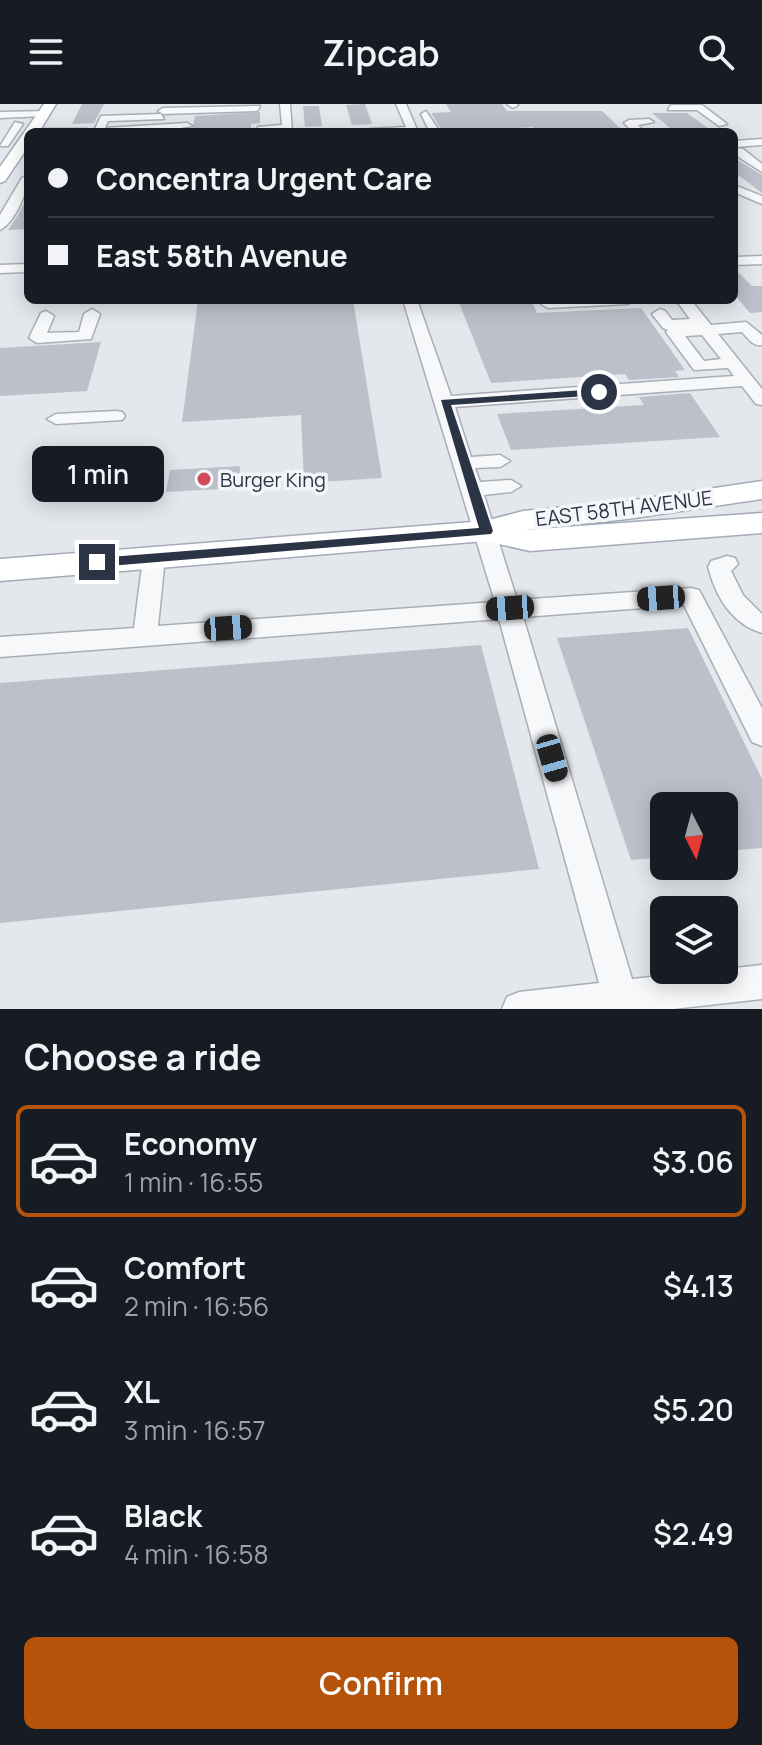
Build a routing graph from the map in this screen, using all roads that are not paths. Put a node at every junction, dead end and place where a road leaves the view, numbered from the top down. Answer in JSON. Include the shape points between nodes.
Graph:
{"nodes":[{"id":1,"x":111,"y":104,"type":"edge"},
{"id":2,"x":285,"y":104,"type":"edge"},
{"id":3,"x":257,"y":108,"type":"dead end"},
{"id":4,"x":671,"y":108,"type":"dead end"},
{"id":5,"x":189,"y":109,"type":"edge"},
{"id":6,"x":403,"y":109,"type":"edge"},
{"id":7,"x":635,"y":109,"type":"dead end"},
{"id":8,"x":381,"y":114,"type":"dead end"},
{"id":9,"x":426,"y":114,"type":"dead end"},
{"id":10,"x":0,"y":115,"type":"edge"},
{"id":11,"x":104,"y":118,"type":"junction"},
{"id":12,"x":161,"y":118,"type":"edge"},
{"id":13,"x":649,"y":122,"type":"junction"},
{"id":14,"x":0,"y":124,"type":"edge"},
{"id":15,"x":18,"y":124,"type":"junction"},
{"id":16,"x":722,"y":124,"type":"dead end"},
{"id":17,"x":187,"y":126,"type":"dead end"},
{"id":18,"x":100,"y":128,"type":"edge"},
{"id":19,"x":116,"y":128,"type":"edge"},
{"id":20,"x":286,"y":128,"type":"edge"},
{"id":21,"x":412,"y":128,"type":"edge"},
{"id":22,"x":433,"y":128,"type":"edge"},
{"id":23,"x":635,"y":128,"type":"edge"},
{"id":24,"x":656,"y":128,"type":"edge"},
{"id":25,"x":24,"y":135,"type":"edge"},
{"id":26,"x":24,"y":137,"type":"edge"},
{"id":27,"x":24,"y":140,"type":"edge"},
{"id":28,"x":762,"y":142,"type":"edge"},
{"id":29,"x":2,"y":144,"type":"edge"},
{"id":30,"x":738,"y":144,"type":"edge"},
{"id":31,"x":738,"y":151,"type":"edge"},
{"id":32,"x":762,"y":169,"type":"edge"},
{"id":33,"x":24,"y":183,"type":"edge"},
{"id":34,"x":738,"y":190,"type":"edge"},
{"id":35,"x":762,"y":200,"type":"edge"},
{"id":36,"x":7,"y":205,"type":"edge"},
{"id":37,"x":0,"y":226,"type":"edge"},
{"id":38,"x":762,"y":260,"type":"edge"},
{"id":39,"x":738,"y":261,"type":"edge"},
{"id":40,"x":24,"y":268,"type":"edge"},
{"id":41,"x":0,"y":269,"type":"edge"},
{"id":42,"x":411,"y":304,"type":"edge"},
{"id":43,"x":686,"y":304,"type":"edge"},
{"id":44,"x":92,"y":314,"type":"dead end"},
{"id":45,"x":660,"y":314,"type":"dead end"},
{"id":46,"x":46,"y":316,"type":"dead end"},
{"id":47,"x":762,"y":319,"type":"edge"},
{"id":48,"x":741,"y":321,"type":"junction"},
{"id":49,"x":704,"y":326,"type":"junction"},
{"id":50,"x":760,"y":348,"type":"edge"},
{"id":51,"x":730,"y":360,"type":"junction"},
{"id":52,"x":746,"y":380,"type":"junction"},
{"id":53,"x":762,"y":400,"type":"edge"},
{"id":54,"x":445,"y":402,"type":"junction"},
{"id":55,"x":116,"y":416,"type":"dead end"},
{"id":56,"x":56,"y":419,"type":"dead end"},
{"id":57,"x":500,"y":461,"type":"dead end"},
{"id":58,"x":465,"y":463,"type":"junction"},
{"id":59,"x":511,"y":486,"type":"dead end"},
{"id":60,"x":473,"y":489,"type":"junction"},
{"id":61,"x":762,"y":490,"type":"edge"},
{"id":62,"x":762,"y":523,"type":"edge"},
{"id":63,"x":486,"y":531,"type":"junction"},
{"id":64,"x":154,"y":558,"type":"junction"},
{"id":65,"x":727,"y":564,"type":"dead end"},
{"id":66,"x":0,"y":570,"type":"edge"},
{"id":67,"x":510,"y":608,"type":"junction"},
{"id":68,"x":762,"y":624,"type":"edge"},
{"id":69,"x":145,"y":634,"type":"junction"},
{"id":70,"x":0,"y":647,"type":"edge"},
{"id":71,"x":762,"y":734,"type":"edge"},
{"id":72,"x":762,"y":982,"type":"edge"},
{"id":73,"x":621,"y":1004,"type":"edge"},
{"id":74,"x":519,"y":1009,"type":"edge"}],
"edges":[{"from":1,"to":11,"type":"street"},
{"from":2,"to":20,"type":"street"},
{"from":3,"to":12,"type":"street"},
{"from":4,"to":16,"type":"street","via":[[699,107]]},
{"from":5,"to":12,"type":"street"},
{"from":6,"to":8,"type":"street"},
{"from":6,"to":21,"type":"street"},
{"from":7,"to":13,"type":"street"},
{"from":9,"to":22,"type":"street"},
{"from":10,"to":26,"type":"street"},
{"from":11,"to":12,"type":"street"},
{"from":11,"to":18,"type":"street"},
{"from":12,"to":17,"type":"street"},
{"from":12,"to":19,"type":"street"},
{"from":13,"to":23,"type":"street","via":[[629,123]]},
{"from":13,"to":24,"type":"street"},
{"from":14,"to":15,"type":"street"},
{"from":15,"to":25,"type":"street"},
{"from":15,"to":29,"type":"street"},
{"from":27,"to":29,"type":"street"},
{"from":28,"to":30,"type":"street"},
{"from":31,"to":32,"type":"street"},
{"from":33,"to":36,"type":"street"},
{"from":34,"to":35,"type":"street"},
{"from":36,"to":37,"type":"street"},
{"from":38,"to":39,"type":"street"},
{"from":40,"to":41,"type":"street"},
{"from":42,"to":54,"type":"street"},
{"from":43,"to":49,"type":"street"},
{"from":44,"to":46,"type":"street","via":[[85,336],[37,338]]},
{"from":45,"to":49,"type":"street","via":[[668,325]]},
{"from":47,"to":48,"type":"street"},
{"from":48,"to":49,"type":"street"},
{"from":48,"to":50,"type":"street"},
{"from":49,"to":51,"type":"street"},
{"from":49,"to":51,"type":"street","via":[[674,332],[700,366]]},
{"from":50,"to":51,"type":"street"},
{"from":51,"to":52,"type":"street"},
{"from":52,"to":53,"type":"street"},
{"from":52,"to":54,"type":"street"},
{"from":54,"to":58,"type":"street"},
{"from":55,"to":56,"type":"street"},
{"from":57,"to":58,"type":"street"},
{"from":58,"to":60,"type":"street"},
{"from":59,"to":60,"type":"street"},
{"from":60,"to":63,"type":"street"},
{"from":61,"to":63,"type":"main road","name":"EAST 58TH AVENUE","via":[[523,520]]},
{"from":62,"to":63,"type":"main road","name":"EAST 58TH AVENUE","via":[[530,541]]},
{"from":63,"to":64,"type":"main road","name":"EAST 58TH AVENUE"},
{"from":63,"to":67,"type":"street"},
{"from":64,"to":66,"type":"main road","name":"EAST 58TH AVENUE"},
{"from":64,"to":69,"type":"street"},
{"from":65,"to":68,"type":"street","via":[[719,567],[724,581],[746,617]]},
{"from":67,"to":69,"type":"street"},
{"from":67,"to":71,"type":"street","via":[[691,596]]},
{"from":67,"to":73,"type":"street"},
{"from":69,"to":70,"type":"street"},
{"from":72,"to":73,"type":"street"},
{"from":73,"to":74,"type":"street"}]}
